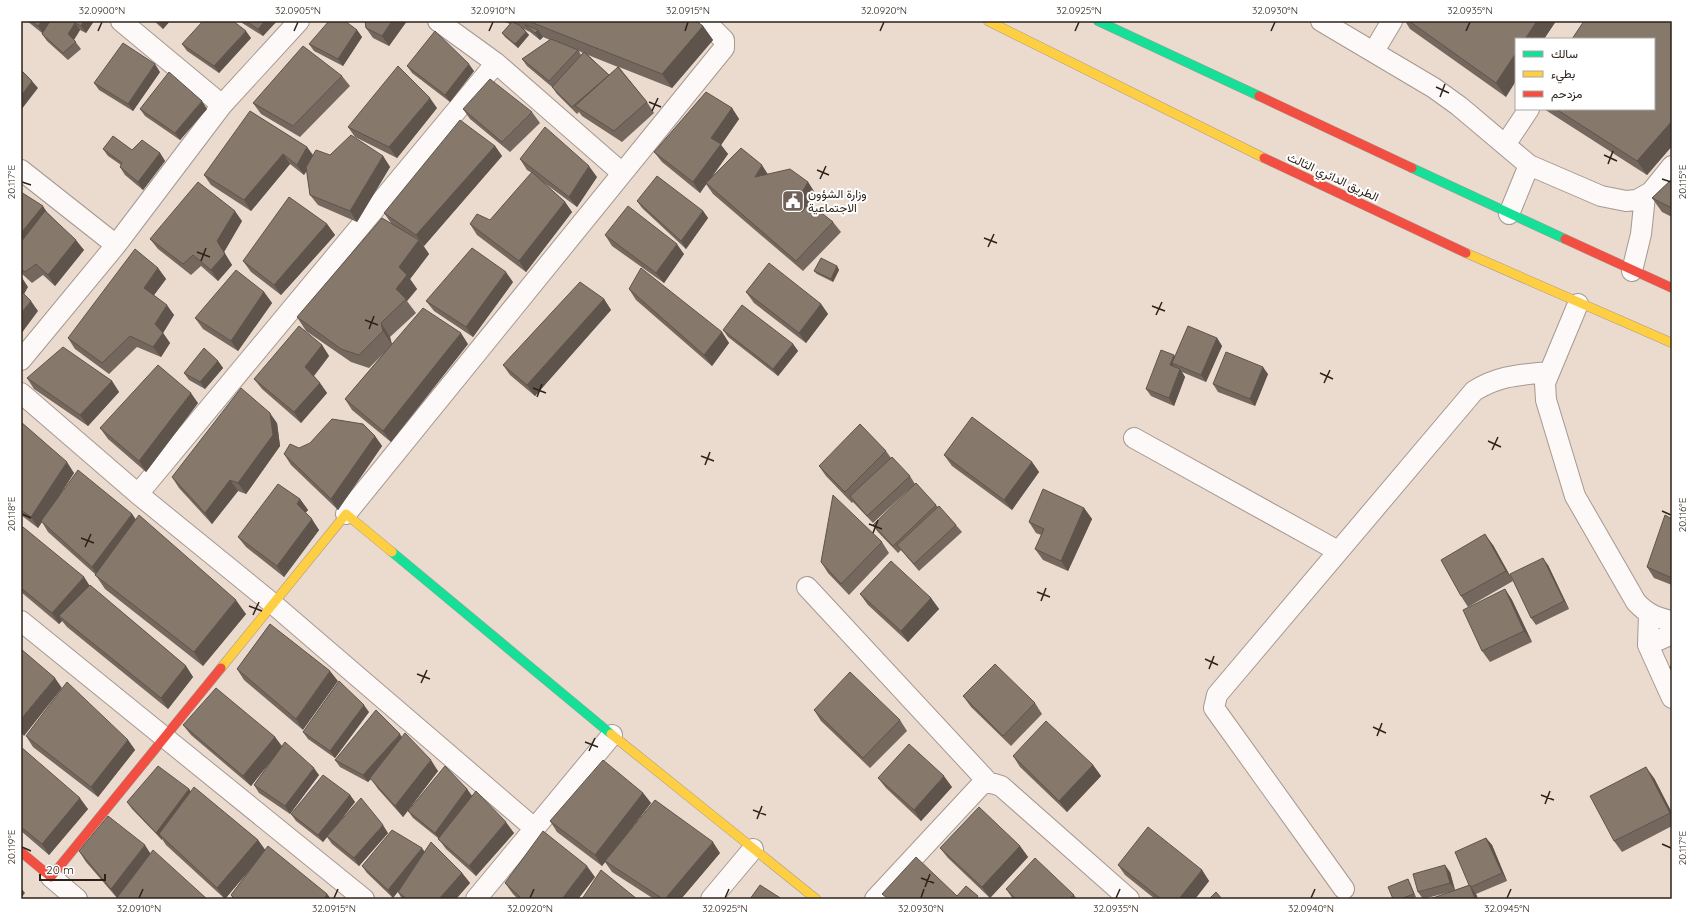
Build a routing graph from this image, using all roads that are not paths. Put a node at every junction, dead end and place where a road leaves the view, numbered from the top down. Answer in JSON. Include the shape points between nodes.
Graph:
{"nodes":[{"id":1,"x":121,"y":21,"type":"edge"},
{"id":2,"x":299,"y":21,"type":"edge"},
{"id":3,"x":438,"y":21,"type":"edge"},
{"id":4,"x":705,"y":21,"type":"edge"},
{"id":5,"x":988,"y":21,"type":"edge"},
{"id":6,"x":1098,"y":21,"type":"edge"},
{"id":7,"x":1321,"y":21,"type":"edge"},
{"id":8,"x":1392,"y":21,"type":"edge"},
{"id":9,"x":1114,"y":25,"type":"edge"},
{"id":10,"x":1374,"y":51,"type":"junction"},
{"id":11,"x":496,"y":63,"type":"junction"},
{"id":12,"x":222,"y":105,"type":"junction"},
{"id":13,"x":1528,"y":110,"type":"edge"},
{"id":14,"x":1505,"y":145,"type":"junction"},
{"id":15,"x":1528,"y":165,"type":"junction"},
{"id":16,"x":1672,"y":166,"type":"edge"},
{"id":17,"x":21,"y":170,"type":"edge"},
{"id":18,"x":622,"y":173,"type":"junction"},
{"id":19,"x":1645,"y":196,"type":"junction"},
{"id":20,"x":1509,"y":214,"type":"junction"},
{"id":21,"x":116,"y":245,"type":"junction"},
{"id":22,"x":1632,"y":271,"type":"junction"},
{"id":23,"x":1672,"y":288,"type":"edge"},
{"id":24,"x":1578,"y":304,"type":"junction"},
{"id":25,"x":1672,"y":343,"type":"edge"},
{"id":26,"x":21,"y":360,"type":"edge"},
{"id":27,"x":1550,"y":372,"type":"junction"},
{"id":28,"x":21,"y":393,"type":"edge"},
{"id":29,"x":1134,"y":438,"type":"dead end"},
{"id":30,"x":138,"y":494,"type":"junction"},
{"id":31,"x":346,"y":514,"type":"junction"},
{"id":32,"x":1338,"y":551,"type":"junction"},
{"id":33,"x":807,"y":587,"type":"dead end"},
{"id":34,"x":272,"y":603,"type":"junction"},
{"id":35,"x":1649,"y":614,"type":"junction"},
{"id":36,"x":1672,"y":620,"type":"edge"},
{"id":37,"x":21,"y":621,"type":"edge"},
{"id":38,"x":1672,"y":634,"type":"edge"},
{"id":39,"x":1648,"y":644,"type":"junction"},
{"id":40,"x":1672,"y":698,"type":"edge"},
{"id":41,"x":612,"y":735,"type":"junction"},
{"id":42,"x":166,"y":737,"type":"junction"},
{"id":43,"x":988,"y":782,"type":"junction"},
{"id":44,"x":534,"y":828,"type":"junction"},
{"id":45,"x":753,"y":849,"type":"junction"},
{"id":46,"x":21,"y":852,"type":"edge"},
{"id":47,"x":51,"y":876,"type":"junction"},
{"id":48,"x":1344,"y":889,"type":"dead end"},
{"id":49,"x":77,"y":899,"type":"edge"},
{"id":50,"x":364,"y":899,"type":"edge"},
{"id":51,"x":476,"y":899,"type":"edge"},
{"id":52,"x":711,"y":899,"type":"edge"},
{"id":53,"x":816,"y":899,"type":"edge"},
{"id":54,"x":875,"y":899,"type":"edge"},
{"id":55,"x":1129,"y":899,"type":"edge"}],
"edges":[{"from":1,"to":12,"type":"street"},
{"from":2,"to":12,"type":"street"},
{"from":3,"to":11,"type":"street"},
{"from":4,"to":18,"type":"street","via":[[724,40],[724,48]]},
{"from":5,"to":24,"type":"main road","name":"الطريق الدائري الثالث","via":[[1208,130]]},
{"from":6,"to":9,"type":"main road"},
{"from":7,"to":10,"type":"street"},
{"from":8,"to":10,"type":"street"},
{"from":9,"to":20,"type":"main road"},
{"from":10,"to":14,"type":"street","via":[[1459,106]]},
{"from":11,"to":18,"type":"street"},
{"from":11,"to":30,"type":"street"},
{"from":12,"to":21,"type":"street"},
{"from":13,"to":14,"type":"street"},
{"from":14,"to":15,"type":"street"},
{"from":15,"to":19,"type":"street","via":[[1601,196],[1626,201]]},
{"from":15,"to":20,"type":"street"},
{"from":16,"to":19,"type":"street"},
{"from":17,"to":21,"type":"street"},
{"from":18,"to":31,"type":"street"},
{"from":19,"to":22,"type":"street","via":[[1641,234]]},
{"from":20,"to":22,"type":"main road"},
{"from":21,"to":26,"type":"street"},
{"from":22,"to":23,"type":"main road"},
{"from":24,"to":25,"type":"main road","name":"الطريق الدائري الثالث"},
{"from":24,"to":27,"type":"street"},
{"from":27,"to":32,"type":"street","via":[[1502,377],[1474,391]]},
{"from":27,"to":35,"type":"street","via":[[1545,383],[1546,400],[1575,496],[1631,594]]},
{"from":28,"to":30,"type":"street"},
{"from":29,"to":32,"type":"street"},
{"from":30,"to":34,"type":"street"},
{"from":31,"to":34,"type":"main road"},
{"from":31,"to":41,"type":"main road"},
{"from":32,"to":48,"type":"street","via":[[1217,695],[1214,708]]},
{"from":33,"to":43,"type":"street"},
{"from":34,"to":42,"type":"main road"},
{"from":34,"to":44,"type":"street"},
{"from":35,"to":36,"type":"street"},
{"from":35,"to":39,"type":"street"},
{"from":37,"to":42,"type":"street"},
{"from":38,"to":39,"type":"street"},
{"from":39,"to":40,"type":"street"},
{"from":41,"to":44,"type":"street"},
{"from":41,"to":45,"type":"main road"},
{"from":42,"to":47,"type":"main road"},
{"from":42,"to":50,"type":"street"},
{"from":43,"to":54,"type":"street","via":[[981,785]]},
{"from":43,"to":55,"type":"street","via":[[1001,786]]},
{"from":44,"to":51,"type":"street"},
{"from":45,"to":52,"type":"street"},
{"from":45,"to":53,"type":"main road"},
{"from":46,"to":47,"type":"main road"},
{"from":47,"to":49,"type":"street"}]}
